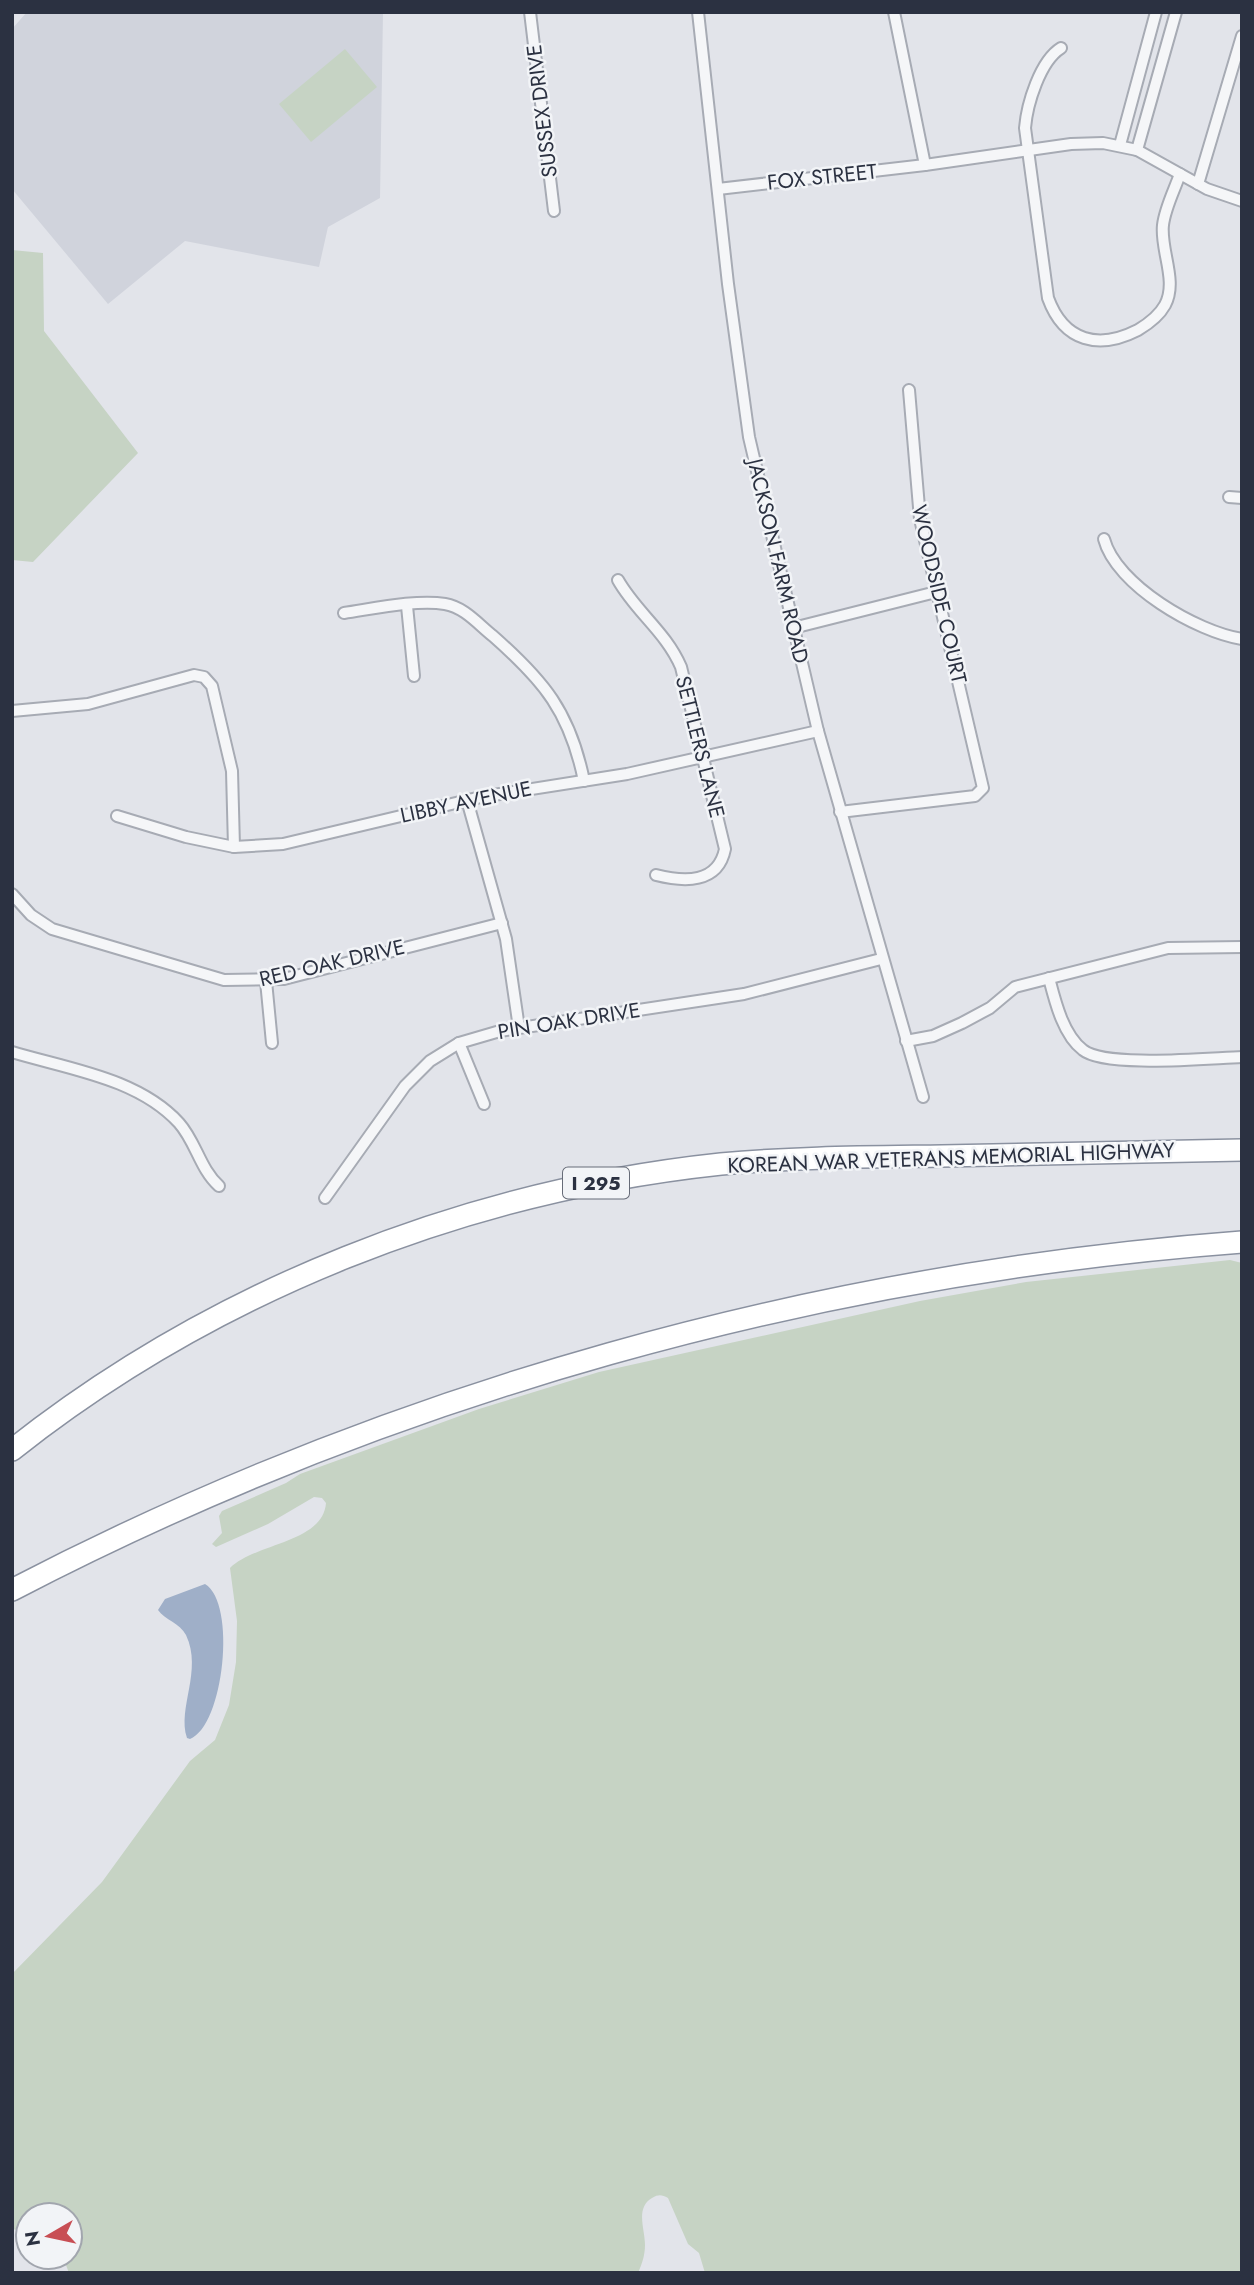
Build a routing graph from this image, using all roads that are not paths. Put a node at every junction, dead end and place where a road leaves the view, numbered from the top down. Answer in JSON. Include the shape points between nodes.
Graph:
{"nodes":[{"id":1,"x":530,"y":12,"type":"edge"},
{"id":2,"x":698,"y":12,"type":"edge"},
{"id":3,"x":894,"y":12,"type":"edge"},
{"id":4,"x":1156,"y":12,"type":"edge"},
{"id":5,"x":1176,"y":12,"type":"edge"},
{"id":6,"x":1242,"y":36,"type":"edge"},
{"id":7,"x":1061,"y":48,"type":"dead end"},
{"id":8,"x":1120,"y":145,"type":"junction"},
{"id":9,"x":1027,"y":150,"type":"junction"},
{"id":10,"x":1137,"y":150,"type":"junction"},
{"id":11,"x":926,"y":165,"type":"junction"},
{"id":12,"x":1180,"y":174,"type":"junction"},
{"id":13,"x":1198,"y":184,"type":"junction"},
{"id":14,"x":718,"y":189,"type":"junction"},
{"id":15,"x":1242,"y":201,"type":"edge"},
{"id":16,"x":554,"y":211,"type":"dead end"},
{"id":17,"x":909,"y":390,"type":"dead end"},
{"id":18,"x":1229,"y":497,"type":"dead end"},
{"id":19,"x":1242,"y":498,"type":"edge"},
{"id":20,"x":1104,"y":540,"type":"dead end"},
{"id":21,"x":618,"y":580,"type":"dead end"},
{"id":22,"x":936,"y":592,"type":"junction"},
{"id":23,"x":407,"y":606,"type":"junction"},
{"id":24,"x":344,"y":613,"type":"dead end"},
{"id":25,"x":793,"y":628,"type":"junction"},
{"id":26,"x":1242,"y":639,"type":"edge"},
{"id":27,"x":414,"y":676,"type":"dead end"},
{"id":28,"x":12,"y":711,"type":"edge"},
{"id":29,"x":818,"y":731,"type":"junction"},
{"id":30,"x":704,"y":758,"type":"junction"},
{"id":31,"x":584,"y":781,"type":"junction"},
{"id":32,"x":467,"y":800,"type":"junction"},
{"id":33,"x":840,"y":812,"type":"junction"},
{"id":34,"x":117,"y":816,"type":"dead end"},
{"id":35,"x":234,"y":847,"type":"junction"},
{"id":36,"x":656,"y":875,"type":"dead end"},
{"id":37,"x":12,"y":894,"type":"edge"},
{"id":38,"x":502,"y":923,"type":"junction"},
{"id":39,"x":1242,"y":947,"type":"edge"},
{"id":40,"x":881,"y":959,"type":"junction"},
{"id":41,"x":1049,"y":978,"type":"junction"},
{"id":42,"x":266,"y":981,"type":"junction"},
{"id":43,"x":519,"y":1028,"type":"junction"},
{"id":44,"x":906,"y":1041,"type":"junction"},
{"id":45,"x":272,"y":1043,"type":"dead end"},
{"id":46,"x":459,"y":1043,"type":"junction"},
{"id":47,"x":12,"y":1052,"type":"edge"},
{"id":48,"x":1242,"y":1057,"type":"edge"},
{"id":49,"x":923,"y":1097,"type":"dead end"},
{"id":50,"x":484,"y":1104,"type":"dead end"},
{"id":51,"x":1242,"y":1150,"type":"edge"},
{"id":52,"x":219,"y":1186,"type":"dead end"},
{"id":53,"x":325,"y":1198,"type":"dead end"},
{"id":54,"x":1242,"y":1242,"type":"edge"},
{"id":55,"x":12,"y":1450,"type":"edge"},
{"id":56,"x":12,"y":1590,"type":"edge"}],
"edges":[{"from":1,"to":16,"type":"street","name":"SUSSEX DRIVE"},
{"from":2,"to":14,"type":"street","name":"JACKSON FARM ROAD"},
{"from":3,"to":11,"type":"street"},
{"from":4,"to":8,"type":"street"},
{"from":5,"to":10,"type":"street"},
{"from":6,"to":13,"type":"street"},
{"from":7,"to":9,"type":"street","via":[[1047,61],[1026,117]]},
{"from":8,"to":9,"type":"street","name":"FOX STREET","via":[[1083,143]]},
{"from":8,"to":10,"type":"street","name":"FOX STREET"},
{"from":9,"to":11,"type":"street","name":"FOX STREET"},
{"from":9,"to":12,"type":"street","via":[[1052,311],[1072,330],[1100,343],[1147,325],[1166,304],[1170,284],[1162,228]]},
{"from":10,"to":12,"type":"street","name":"FOX STREET"},
{"from":11,"to":14,"type":"street","name":"FOX STREET"},
{"from":12,"to":13,"type":"street","name":"FOX STREET"},
{"from":13,"to":15,"type":"street","name":"FOX STREET"},
{"from":14,"to":25,"type":"street","name":"JACKSON FARM ROAD","via":[[743,401]]},
{"from":17,"to":22,"type":"street","name":"WOODSIDE COURT","via":[[918,507]]},
{"from":18,"to":19,"type":"street"},
{"from":20,"to":26,"type":"street","via":[[1119,570],[1144,592],[1212,631]]},
{"from":21,"to":30,"type":"street","name":"SETTLERS LANE","via":[[675,652]]},
{"from":22,"to":25,"type":"street"},
{"from":22,"to":33,"type":"street","name":"WOODSIDE COURT","via":[[983,784],[978,795]]},
{"from":23,"to":24,"type":"street"},
{"from":23,"to":27,"type":"street"},
{"from":23,"to":31,"type":"street","via":[[443,603],[457,608],[541,681],[567,721]]},
{"from":25,"to":29,"type":"street","name":"JACKSON FARM ROAD"},
{"from":28,"to":35,"type":"street","via":[[88,704],[194,675],[204,677],[212,686],[232,771]]},
{"from":29,"to":30,"type":"street","name":"LIBBY AVENUE"},
{"from":29,"to":33,"type":"street","name":"JACKSON FARM ROAD"},
{"from":30,"to":31,"type":"street","name":"LIBBY AVENUE"},
{"from":30,"to":36,"type":"street","name":"SETTLERS LANE","via":[[725,849],[721,862],[712,873],[694,880]]},
{"from":31,"to":32,"type":"street","name":"LIBBY AVENUE"},
{"from":32,"to":35,"type":"street","name":"LIBBY AVENUE","via":[[310,839]]},
{"from":32,"to":38,"type":"street"},
{"from":33,"to":40,"type":"street","name":"JACKSON FARM ROAD"},
{"from":34,"to":35,"type":"street","name":"LIBBY AVENUE"},
{"from":37,"to":42,"type":"street","name":"RED OAK DRIVE","via":[[40,922],[64,933],[224,980]]},
{"from":38,"to":42,"type":"street","name":"RED OAK DRIVE"},
{"from":38,"to":43,"type":"street"},
{"from":39,"to":41,"type":"street","via":[[1168,948]]},
{"from":40,"to":43,"type":"street","name":"PIN OAK DRIVE","via":[[744,994]]},
{"from":40,"to":44,"type":"street","name":"JACKSON FARM ROAD"},
{"from":41,"to":44,"type":"street","via":[[1015,988],[990,1008],[933,1036]]},
{"from":41,"to":48,"type":"street","via":[[1066,1029],[1082,1050],[1104,1060]]},
{"from":42,"to":45,"type":"street"},
{"from":43,"to":46,"type":"street","name":"PIN OAK DRIVE"},
{"from":44,"to":49,"type":"street","name":"JACKSON FARM ROAD"},
{"from":46,"to":50,"type":"street"},
{"from":46,"to":53,"type":"street","name":"PIN OAK DRIVE","via":[[430,1061],[405,1086]]},
{"from":47,"to":52,"type":"street","via":[[127,1087],[158,1104],[184,1129],[206,1173]]},
{"from":51,"to":55,"type":"highway","name":"KOREAN WAR VETERANS MEMORIAL HIGHWAY","number":"I 295","via":[[803,1159],[674,1170],[565,1190],[434,1226],[293,1280],[128,1368]]},
{"from":54,"to":56,"type":"highway","via":[[1102,1255],[947,1279],[702,1328],[485,1393],[312,1454],[120,1537]]}]}
